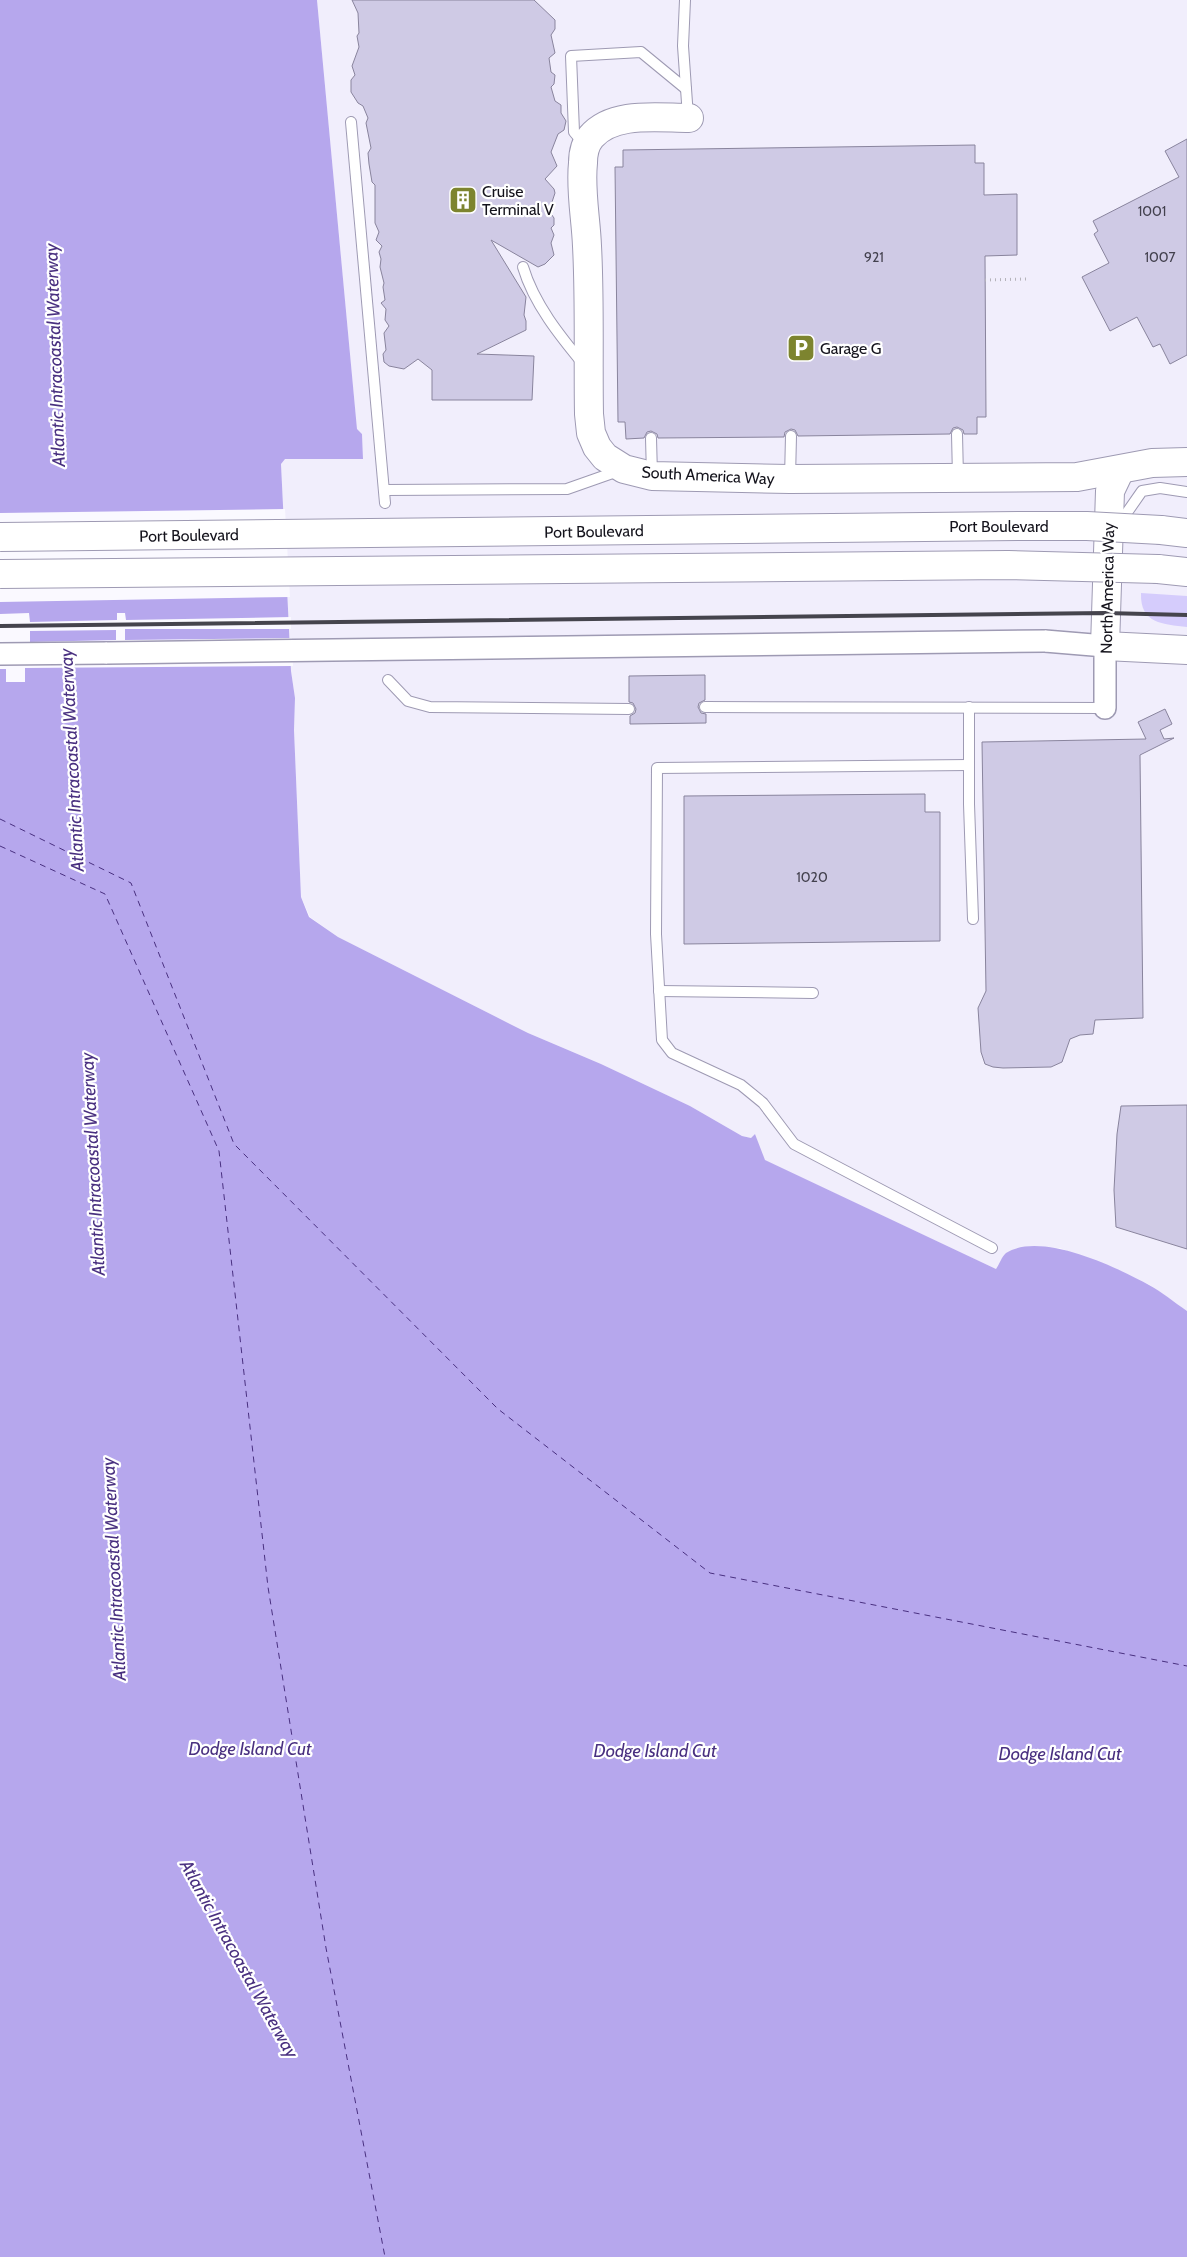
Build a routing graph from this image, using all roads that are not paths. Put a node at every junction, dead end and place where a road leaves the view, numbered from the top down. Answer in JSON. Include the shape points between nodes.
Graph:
{"nodes":[{"id":1,"x":685,"y":0,"type":"edge"},
{"id":2,"x":686,"y":88,"type":"junction"},
{"id":3,"x":689,"y":118,"type":"joint"},
{"id":4,"x":351,"y":122,"type":"dead end"},
{"id":5,"x":592,"y":138,"type":"junction"},
{"id":6,"x":523,"y":267,"type":"dead end"},
{"id":7,"x":588,"y":371,"type":"junction"},
{"id":8,"x":957,"y":434,"type":"dead end"},
{"id":9,"x":791,"y":436,"type":"dead end"},
{"id":10,"x":651,"y":438,"type":"dead end"},
{"id":11,"x":1187,"y":462,"type":"edge"},
{"id":12,"x":624,"y":469,"type":"junction"},
{"id":13,"x":1120,"y":470,"type":"junction"},
{"id":14,"x":652,"y":476,"type":"junction"},
{"id":15,"x":958,"y":478,"type":"junction"},
{"id":16,"x":790,"y":479,"type":"junction"},
{"id":17,"x":385,"y":490,"type":"junction"},
{"id":18,"x":1187,"y":492,"type":"edge"},
{"id":19,"x":385,"y":503,"type":"dead end"},
{"id":20,"x":1174,"y":532,"type":"edge"},
{"id":21,"x":0,"y":537,"type":"edge"},
{"id":22,"x":1108,"y":542,"type":"junction"},
{"id":23,"x":1187,"y":572,"type":"edge"},
{"id":24,"x":0,"y":574,"type":"edge"},
{"id":25,"x":1106,"y":646,"type":"junction"},
{"id":26,"x":1187,"y":650,"type":"edge"},
{"id":27,"x":0,"y":654,"type":"edge"},
{"id":28,"x":388,"y":680,"type":"dead end"},
{"id":29,"x":706,"y":707,"type":"dead end"},
{"id":30,"x":969,"y":708,"type":"junction"},
{"id":31,"x":1105,"y":708,"type":"joint"},
{"id":32,"x":630,"y":709,"type":"dead end"},
{"id":33,"x":969,"y":765,"type":"junction"},
{"id":34,"x":973,"y":919,"type":"dead end"},
{"id":35,"x":659,"y":991,"type":"junction"},
{"id":36,"x":813,"y":993,"type":"dead end"},
{"id":37,"x":992,"y":1248,"type":"dead end"}],
"edges":[{"from":1,"to":2,"type":"lane"},
{"from":2,"to":3,"type":"lane"},
{"from":2,"to":5,"type":"lane","via":[[641,52],[571,56],[574,132]]},
{"from":3,"to":5,"type":"main road","via":[[622,120]]},
{"from":4,"to":17,"type":"lane"},
{"from":5,"to":7,"type":"main road","name":"South America Way","via":[[583,163]]},
{"from":6,"to":7,"type":"lane","via":[[533,294]]},
{"from":7,"to":12,"type":"main road","name":"South America Way","via":[[591,433],[605,457]]},
{"from":8,"to":15,"type":"lane"},
{"from":9,"to":16,"type":"lane"},
{"from":10,"to":14,"type":"lane"},
{"from":11,"to":13,"type":"main road","name":"South America Way","via":[[1152,463]]},
{"from":12,"to":14,"type":"main road","name":"South America Way"},
{"from":12,"to":17,"type":"lane","via":[[567,489]]},
{"from":13,"to":15,"type":"main road","name":"South America Way","via":[[1077,477]]},
{"from":13,"to":22,"type":"main road","name":"North America Way","via":[[1110,491]]},
{"from":14,"to":16,"type":"main road","name":"South America Way"},
{"from":15,"to":16,"type":"main road","name":"South America Way"},
{"from":17,"to":19,"type":"lane"},
{"from":18,"to":22,"type":"lane","via":[[1160,488],[1142,490]]},
{"from":20,"to":21,"type":"main road","name":"Port Boulevard","bridge":true,"via":[[1087,526],[1022,526]]},
{"from":22,"to":25,"type":"main road","name":"North America Way"},
{"from":23,"to":24,"type":"main road","bridge":true,"via":[[1158,568],[1017,565]]},
{"from":25,"to":26,"type":"main road"},
{"from":25,"to":27,"type":"street","bridge":true,"via":[[1045,641]]},
{"from":25,"to":31,"type":"street","name":"North America Way"},
{"from":28,"to":32,"type":"lane","via":[[408,701],[430,707]]},
{"from":29,"to":30,"type":"lane"},
{"from":30,"to":31,"type":"lane"},
{"from":30,"to":33,"type":"lane"},
{"from":33,"to":34,"type":"lane"},
{"from":33,"to":35,"type":"lane","via":[[658,768],[656,934]]},
{"from":35,"to":36,"type":"lane"},
{"from":35,"to":37,"type":"lane","via":[[662,1040],[672,1053],[741,1085],[762,1103],[794,1144]]}]}
